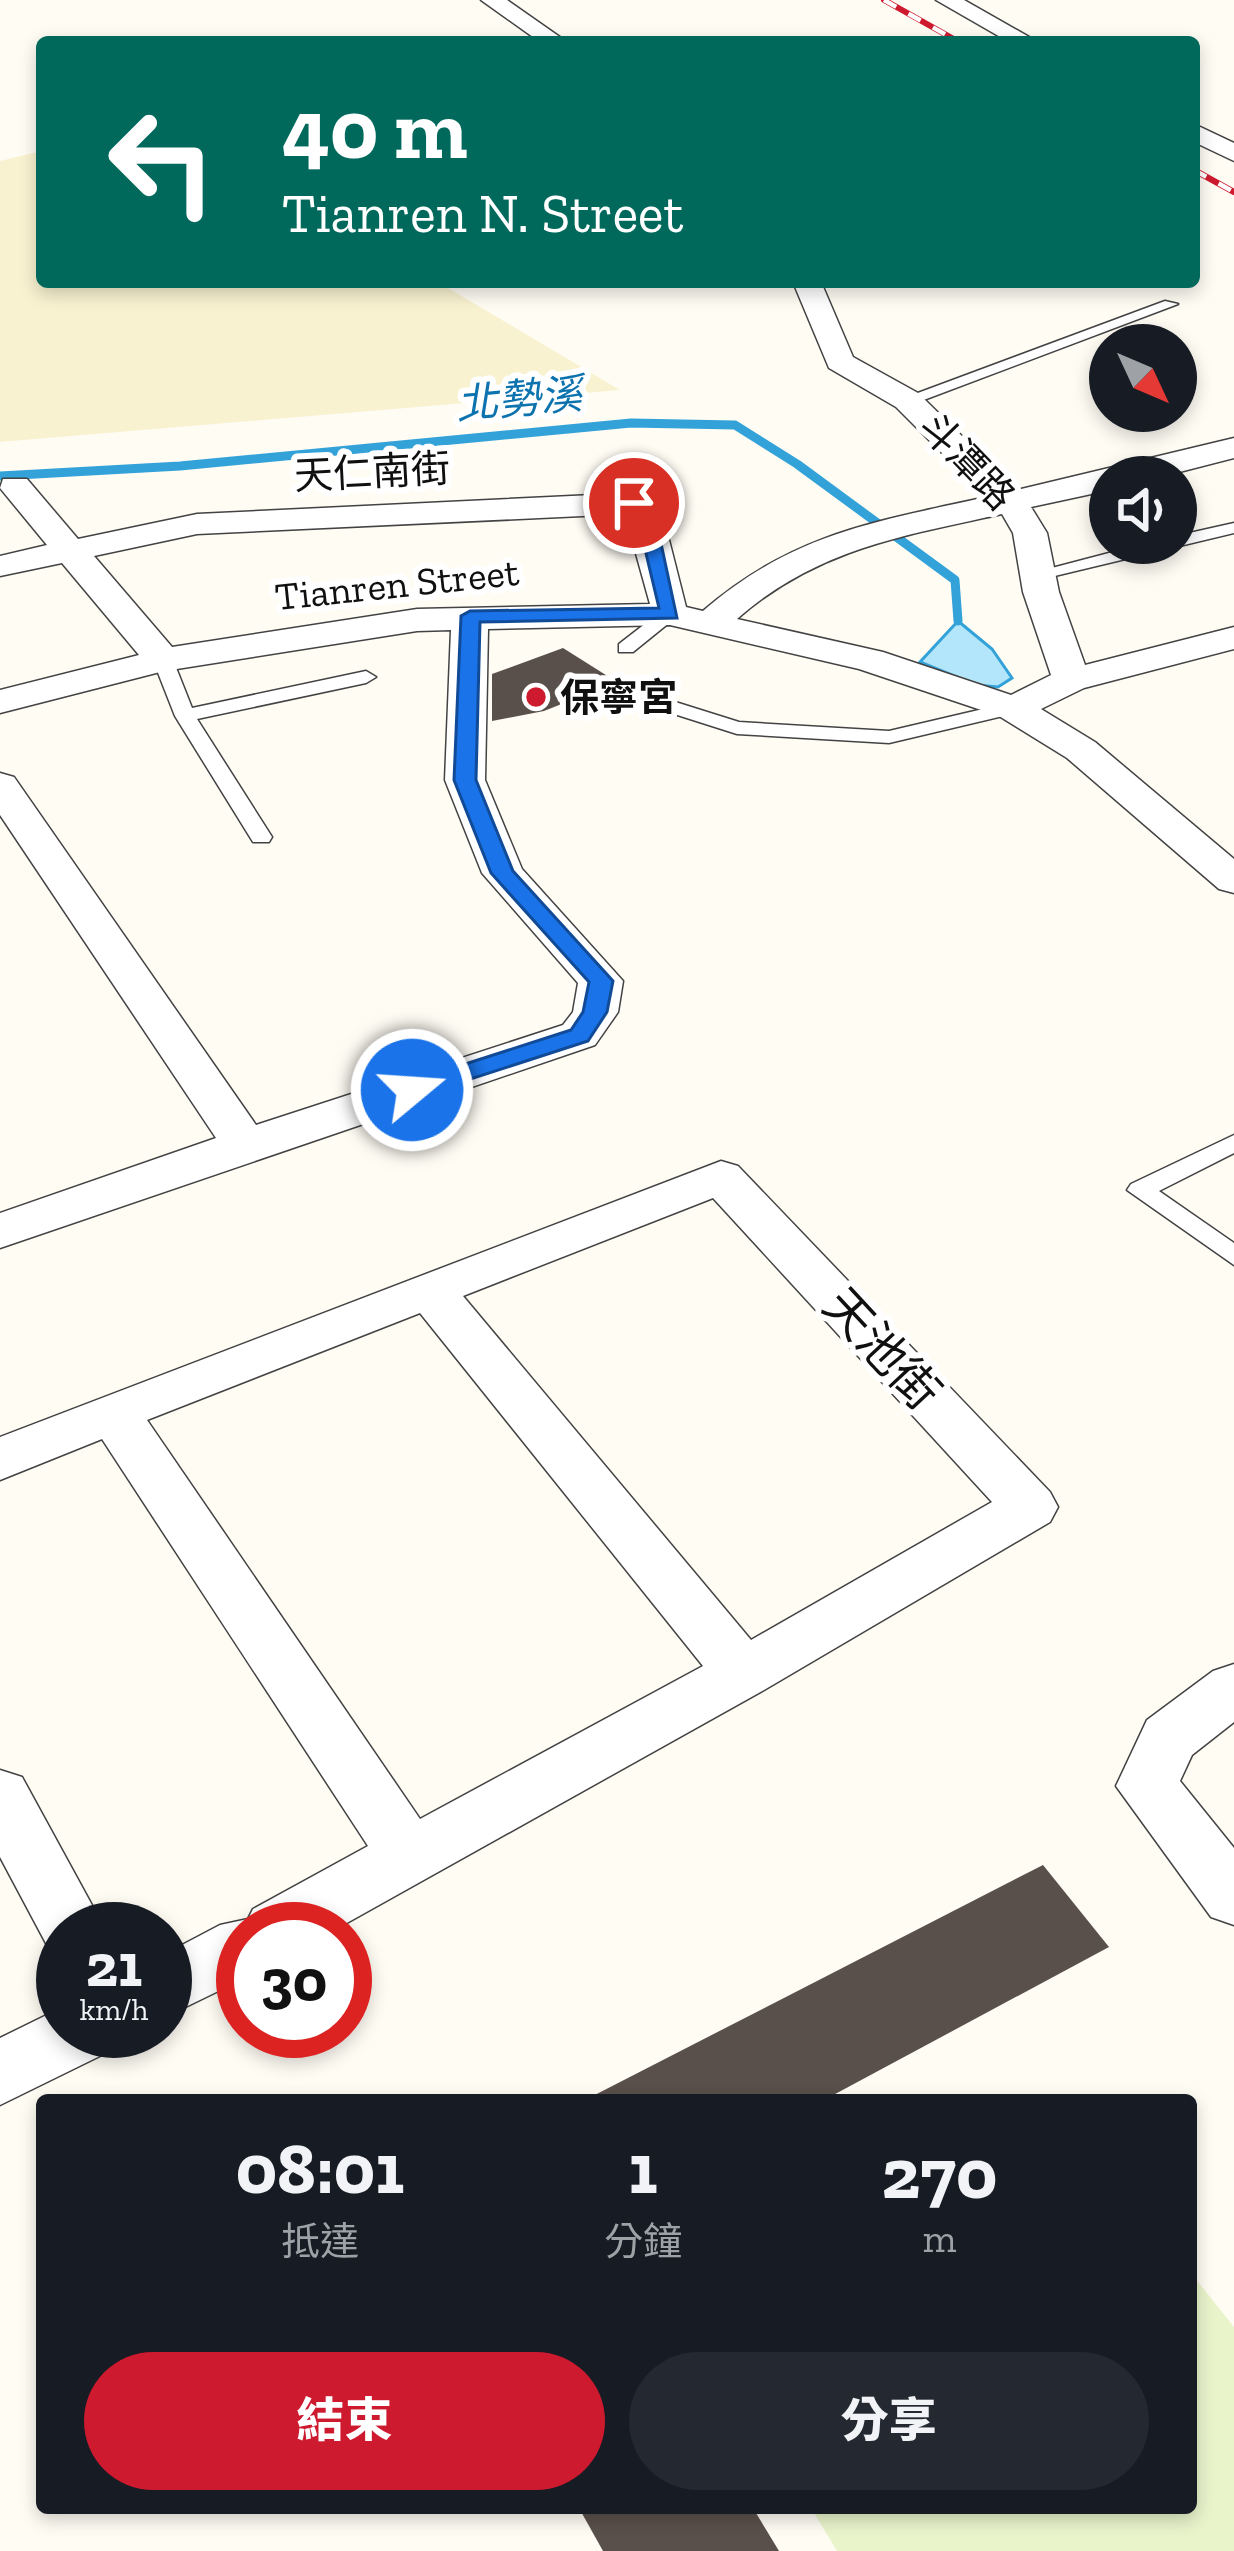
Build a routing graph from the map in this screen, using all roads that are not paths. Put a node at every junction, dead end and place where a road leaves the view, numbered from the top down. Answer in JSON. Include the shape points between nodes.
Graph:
{"nodes":[{"id":1,"x":492,"y":0,"type":"edge"},
{"id":2,"x":947,"y":0,"type":"edge"},
{"id":3,"x":546,"y":36,"type":"edge"},
{"id":4,"x":1015,"y":36,"type":"edge"},
{"id":5,"x":1234,"y":118,"type":"edge"},
{"id":6,"x":1200,"y":127,"type":"edge"},
{"id":7,"x":1200,"y":133,"type":"edge"},
{"id":8,"x":1234,"y":153,"type":"edge"},
{"id":9,"x":809,"y":288,"type":"edge"},
{"id":10,"x":1170,"y":304,"type":"dead end"},
{"id":11,"x":907,"y":400,"type":"junction"},
{"id":12,"x":1234,"y":448,"type":"edge"},
{"id":13,"x":1197,"y":458,"type":"edge"},
{"id":14,"x":1089,"y":485,"type":"edge"},
{"id":15,"x":15,"y":486,"type":"dead end"},
{"id":16,"x":1013,"y":505,"type":"junction"},
{"id":17,"x":1234,"y":528,"type":"edge"},
{"id":18,"x":1197,"y":536,"type":"edge"},
{"id":19,"x":69,"y":550,"type":"junction"},
{"id":20,"x":1089,"y":562,"type":"edge"},
{"id":21,"x":0,"y":566,"type":"edge"},
{"id":22,"x":1038,"y":574,"type":"junction"},
{"id":23,"x":670,"y":614,"type":"junction"},
{"id":24,"x":470,"y":616,"type":"junction"},
{"id":25,"x":712,"y":622,"type":"junction"},
{"id":26,"x":1234,"y":638,"type":"edge"},
{"id":27,"x":626,"y":648,"type":"dead end"},
{"id":28,"x":163,"y":659,"type":"junction"},
{"id":29,"x":366,"y":677,"type":"dead end"},
{"id":30,"x":1071,"y":680,"type":"junction"},
{"id":31,"x":653,"y":701,"type":"dead end"},
{"id":32,"x":0,"y":702,"type":"edge"},
{"id":33,"x":1013,"y":708,"type":"junction"},
{"id":34,"x":184,"y":716,"type":"junction"},
{"id":35,"x":0,"y":784,"type":"edge"},
{"id":36,"x":261,"y":837,"type":"dead end"},
{"id":37,"x":1234,"y":880,"type":"edge"},
{"id":38,"x":1234,"y":1143,"type":"edge"},
{"id":39,"x":245,"y":1144,"type":"junction"},
{"id":40,"x":0,"y":1231,"type":"edge"},
{"id":41,"x":1234,"y":1256,"type":"edge"},
{"id":42,"x":430,"y":1291,"type":"junction"},
{"id":43,"x":112,"y":1412,"type":"junction"},
{"id":44,"x":0,"y":1460,"type":"edge"},
{"id":45,"x":743,"y":1673,"type":"junction"},
{"id":46,"x":1234,"y":1688,"type":"edge"},
{"id":47,"x":0,"y":1796,"type":"edge"},
{"id":48,"x":411,"y":1858,"type":"junction"},
{"id":49,"x":1234,"y":1897,"type":"edge"},
{"id":50,"x":57,"y":1902,"type":"edge"},
{"id":51,"x":327,"y":1902,"type":"edge"},
{"id":52,"x":36,"y":2055,"type":"edge"},
{"id":53,"x":0,"y":2074,"type":"edge"}],
"edges":[{"from":1,"to":3,"type":"street"},
{"from":2,"to":4,"type":"street"},
{"from":5,"to":6,"type":"street"},
{"from":7,"to":8,"type":"street"},
{"from":9,"to":11,"type":"street","name":"斗潭路","via":[[840,362]]},
{"from":10,"to":11,"type":"lane"},
{"from":11,"to":16,"type":"street","name":"斗潭路"},
{"from":12,"to":13,"type":"street"},
{"from":14,"to":16,"type":"street"},
{"from":15,"to":19,"type":"street"},
{"from":16,"to":22,"type":"street","name":"斗潭路","via":[[1030,532]]},
{"from":16,"to":25,"type":"street","via":[[847,538],[751,588]]},
{"from":17,"to":18,"type":"lane"},
{"from":19,"to":21,"type":"street","name":"天仁南街"},
{"from":19,"to":23,"type":"street","name":"天仁南街","via":[[197,524],[634,503],[647,520]]},
{"from":19,"to":28,"type":"street"},
{"from":20,"to":22,"type":"lane"},
{"from":22,"to":30,"type":"street","name":"斗潭路"},
{"from":23,"to":24,"type":"street","name":"Tianren Street"},
{"from":23,"to":25,"type":"street","name":"Tianren Street"},
{"from":23,"to":27,"type":"lane"},
{"from":24,"to":28,"type":"street","name":"Tianren Street"},
{"from":24,"to":39,"type":"street","via":[[465,780],[502,873],[601,981],[595,1012],[579,1035]]},
{"from":25,"to":33,"type":"street","name":"Tianren Street","via":[[870,660]]},
{"from":26,"to":30,"type":"street"},
{"from":28,"to":32,"type":"street","name":"Tianren Street"},
{"from":28,"to":34,"type":"lane"},
{"from":29,"to":34,"type":"lane"},
{"from":30,"to":33,"type":"street"},
{"from":31,"to":33,"type":"lane","via":[[737,728],[889,737]]},
{"from":33,"to":37,"type":"street","name":"Tianren Street","via":[[1081,749]]},
{"from":34,"to":36,"type":"lane"},
{"from":35,"to":39,"type":"street"},
{"from":38,"to":41,"type":"lane","via":[[1140,1190]]},
{"from":39,"to":40,"type":"street"},
{"from":42,"to":43,"type":"street","name":"天池街"},
{"from":42,"to":45,"type":"street"},
{"from":42,"to":45,"type":"street","name":"天池街","via":[[721,1177],[1030,1507]]},
{"from":43,"to":44,"type":"street","name":"天池街"},
{"from":43,"to":48,"type":"street"},
{"from":45,"to":48,"type":"street","name":"天池街"},
{"from":46,"to":49,"type":"street","via":[[1169,1738],[1147,1786]]},
{"from":47,"to":50,"type":"street"},
{"from":48,"to":51,"type":"street","name":"天池街"},
{"from":52,"to":53,"type":"street"}]}
